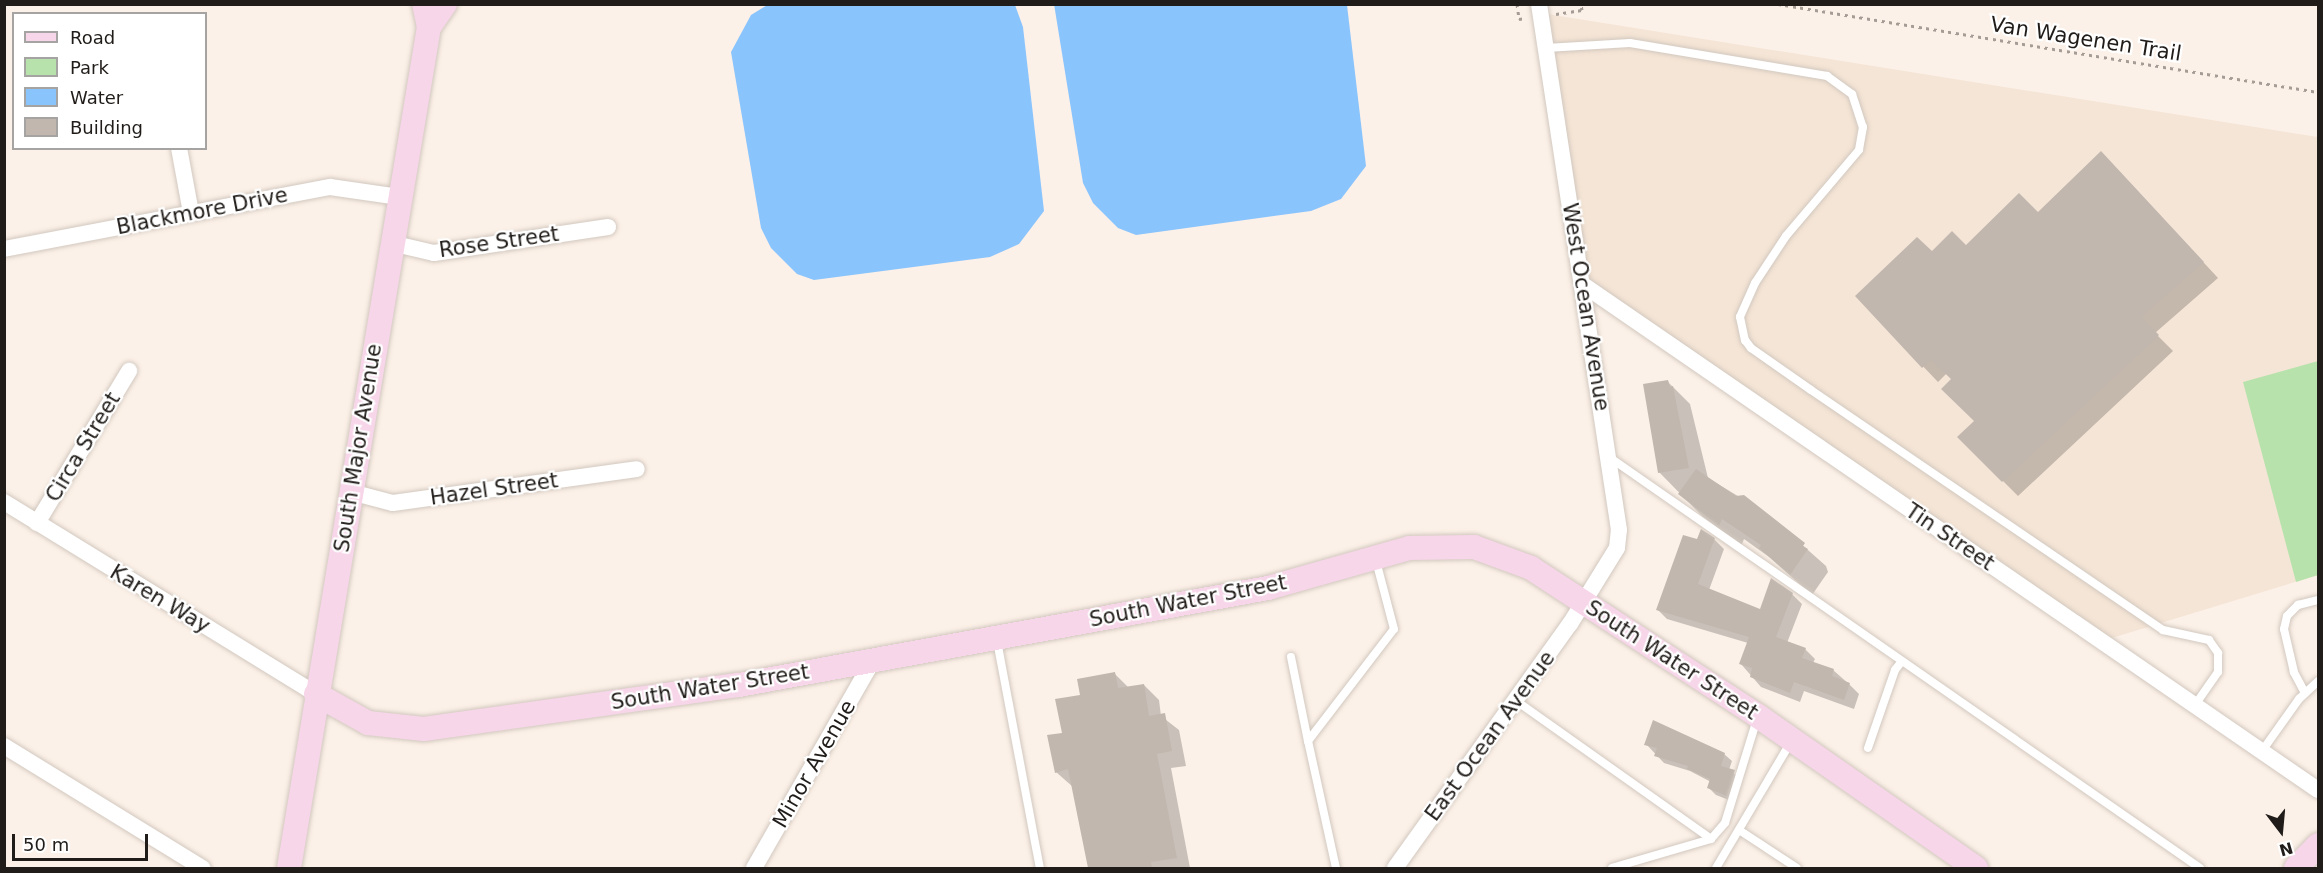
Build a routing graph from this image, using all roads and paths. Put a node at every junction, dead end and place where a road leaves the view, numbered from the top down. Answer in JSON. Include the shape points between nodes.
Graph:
{"nodes":[{"id":1,"x":445,"y":4,"type":"edge"},
{"id":2,"x":1539,"y":4,"type":"edge"},
{"id":3,"x":1778,"y":4,"type":"edge"},
{"id":4,"x":426,"y":16,"type":"edge"},
{"id":5,"x":1546,"y":48,"type":"junction"},
{"id":6,"x":2319,"y":92,"type":"edge"},
{"id":7,"x":178,"y":150,"type":"edge"},
{"id":8,"x":399,"y":197,"type":"junction"},
{"id":9,"x":191,"y":213,"type":"junction"},
{"id":10,"x":608,"y":227,"type":"dead end"},
{"id":11,"x":391,"y":243,"type":"junction"},
{"id":12,"x":4,"y":249,"type":"edge"},
{"id":13,"x":1582,"y":284,"type":"junction"},
{"id":14,"x":129,"y":370,"type":"dead end"},
{"id":15,"x":1608,"y":457,"type":"junction"},
{"id":16,"x":637,"y":469,"type":"dead end"},
{"id":17,"x":351,"y":492,"type":"junction"},
{"id":18,"x":4,"y":502,"type":"edge"},
{"id":19,"x":37,"y":523,"type":"junction"},
{"id":20,"x":1375,"y":557,"type":"junction"},
{"id":21,"x":2319,"y":600,"type":"edge"},
{"id":22,"x":1584,"y":602,"type":"junction"},
{"id":23,"x":997,"y":637,"type":"junction"},
{"id":24,"x":1291,"y":657,"type":"dead end"},
{"id":25,"x":873,"y":660,"type":"junction"},
{"id":26,"x":1902,"y":661,"type":"junction"},
{"id":27,"x":2319,"y":681,"type":"edge"},
{"id":28,"x":2305,"y":693,"type":"junction"},
{"id":29,"x":316,"y":694,"type":"junction"},
{"id":30,"x":1515,"y":700,"type":"junction"},
{"id":31,"x":2195,"y":705,"type":"junction"},
{"id":32,"x":1758,"y":716,"type":"junction"},
{"id":33,"x":1792,"y":740,"type":"junction"},
{"id":34,"x":1308,"y":741,"type":"junction"},
{"id":35,"x":4,"y":746,"type":"edge"},
{"id":36,"x":1868,"y":748,"type":"dead end"},
{"id":37,"x":2262,"y":751,"type":"junction"},
{"id":38,"x":2319,"y":790,"type":"edge"},
{"id":39,"x":1739,"y":830,"type":"junction"},
{"id":40,"x":1711,"y":839,"type":"junction"},
{"id":41,"x":2319,"y":845,"type":"edge"},
{"id":42,"x":202,"y":868,"type":"edge"},
{"id":43,"x":289,"y":868,"type":"edge"},
{"id":44,"x":754,"y":868,"type":"edge"},
{"id":45,"x":1040,"y":868,"type":"edge"},
{"id":46,"x":1335,"y":868,"type":"edge"},
{"id":47,"x":1395,"y":868,"type":"edge"},
{"id":48,"x":1612,"y":868,"type":"edge"},
{"id":49,"x":1716,"y":868,"type":"edge"},
{"id":50,"x":1797,"y":868,"type":"edge"},
{"id":51,"x":1976,"y":868,"type":"edge"},
{"id":52,"x":2200,"y":868,"type":"edge"},
{"id":53,"x":2296,"y":868,"type":"edge"}],
"edges":[{"from":1,"to":4,"type":"main road","name":"South Major Avenue"},
{"from":2,"to":5,"type":"street","name":"West Ocean Avenue"},
{"from":3,"to":6,"type":"path","name":"Van Wagenen Trail"},
{"from":4,"to":8,"type":"main road","name":"South Major Avenue"},
{"from":5,"to":13,"type":"street","name":"West Ocean Avenue"},
{"from":5,"to":31,"type":"lane","via":[[1630,43],[1827,76],[1852,94],[1863,127],[1859,150],[1786,236],[1755,284],[1740,317],[1745,340],[1811,390],[2163,630],[2209,640],[2218,653],[2218,672]]},
{"from":7,"to":9,"type":"street"},
{"from":8,"to":9,"type":"street","name":"Blackmore Drive","via":[[330,187]]},
{"from":8,"to":11,"type":"main road","name":"South Major Avenue"},
{"from":9,"to":12,"type":"street","name":"Blackmore Drive"},
{"from":10,"to":11,"type":"street","name":"Rose Street","via":[[434,253]]},
{"from":11,"to":17,"type":"main road","name":"South Major Avenue"},
{"from":13,"to":15,"type":"street","name":"West Ocean Avenue"},
{"from":13,"to":31,"type":"street","name":"Tin Street"},
{"from":14,"to":19,"type":"street","name":"Circa Street"},
{"from":15,"to":22,"type":"street","name":"West Ocean Avenue","via":[[1619,530],[1617,548]]},
{"from":15,"to":26,"type":"lane"},
{"from":16,"to":17,"type":"street","name":"Hazel Street","via":[[393,503]]},
{"from":17,"to":29,"type":"main road","name":"South Major Avenue"},
{"from":18,"to":19,"type":"street","name":"Karen Way"},
{"from":19,"to":29,"type":"street","name":"Karen Way"},
{"from":20,"to":22,"type":"main road","name":"South Water Street","via":[[1409,548],[1474,547],[1532,568]]},
{"from":20,"to":23,"type":"main road","name":"South Water Street","via":[[1268,588]]},
{"from":20,"to":34,"type":"lane","via":[[1394,629]]},
{"from":21,"to":28,"type":"lane","via":[[2298,605],[2287,616],[2284,629],[2294,672]]},
{"from":22,"to":30,"type":"street","name":"East Ocean Avenue"},
{"from":22,"to":32,"type":"main road","name":"South Water Street"},
{"from":23,"to":25,"type":"main road","name":"South Water Street"},
{"from":23,"to":45,"type":"lane"},
{"from":24,"to":34,"type":"lane"},
{"from":25,"to":29,"type":"main road","name":"South Water Street","via":[[739,685],[424,729],[368,723]]},
{"from":25,"to":44,"type":"street","name":"Minor Avenue"},
{"from":26,"to":36,"type":"lane"},
{"from":26,"to":52,"type":"lane"},
{"from":27,"to":28,"type":"lane"},
{"from":28,"to":37,"type":"lane"},
{"from":29,"to":43,"type":"main road","name":"South Major Avenue"},
{"from":30,"to":40,"type":"lane"},
{"from":30,"to":47,"type":"street","name":"East Ocean Avenue"},
{"from":31,"to":37,"type":"street","name":"Tin Street"},
{"from":32,"to":33,"type":"main road","name":"South Water Street"},
{"from":32,"to":40,"type":"lane","via":[[1725,823]]},
{"from":33,"to":39,"type":"lane"},
{"from":33,"to":51,"type":"main road","name":"South Water Street"},
{"from":34,"to":46,"type":"lane"},
{"from":35,"to":42,"type":"street"},
{"from":37,"to":38,"type":"street","name":"Tin Street"},
{"from":39,"to":49,"type":"lane"},
{"from":39,"to":50,"type":"lane"},
{"from":40,"to":48,"type":"lane"},
{"from":41,"to":53,"type":"main road"}]}
